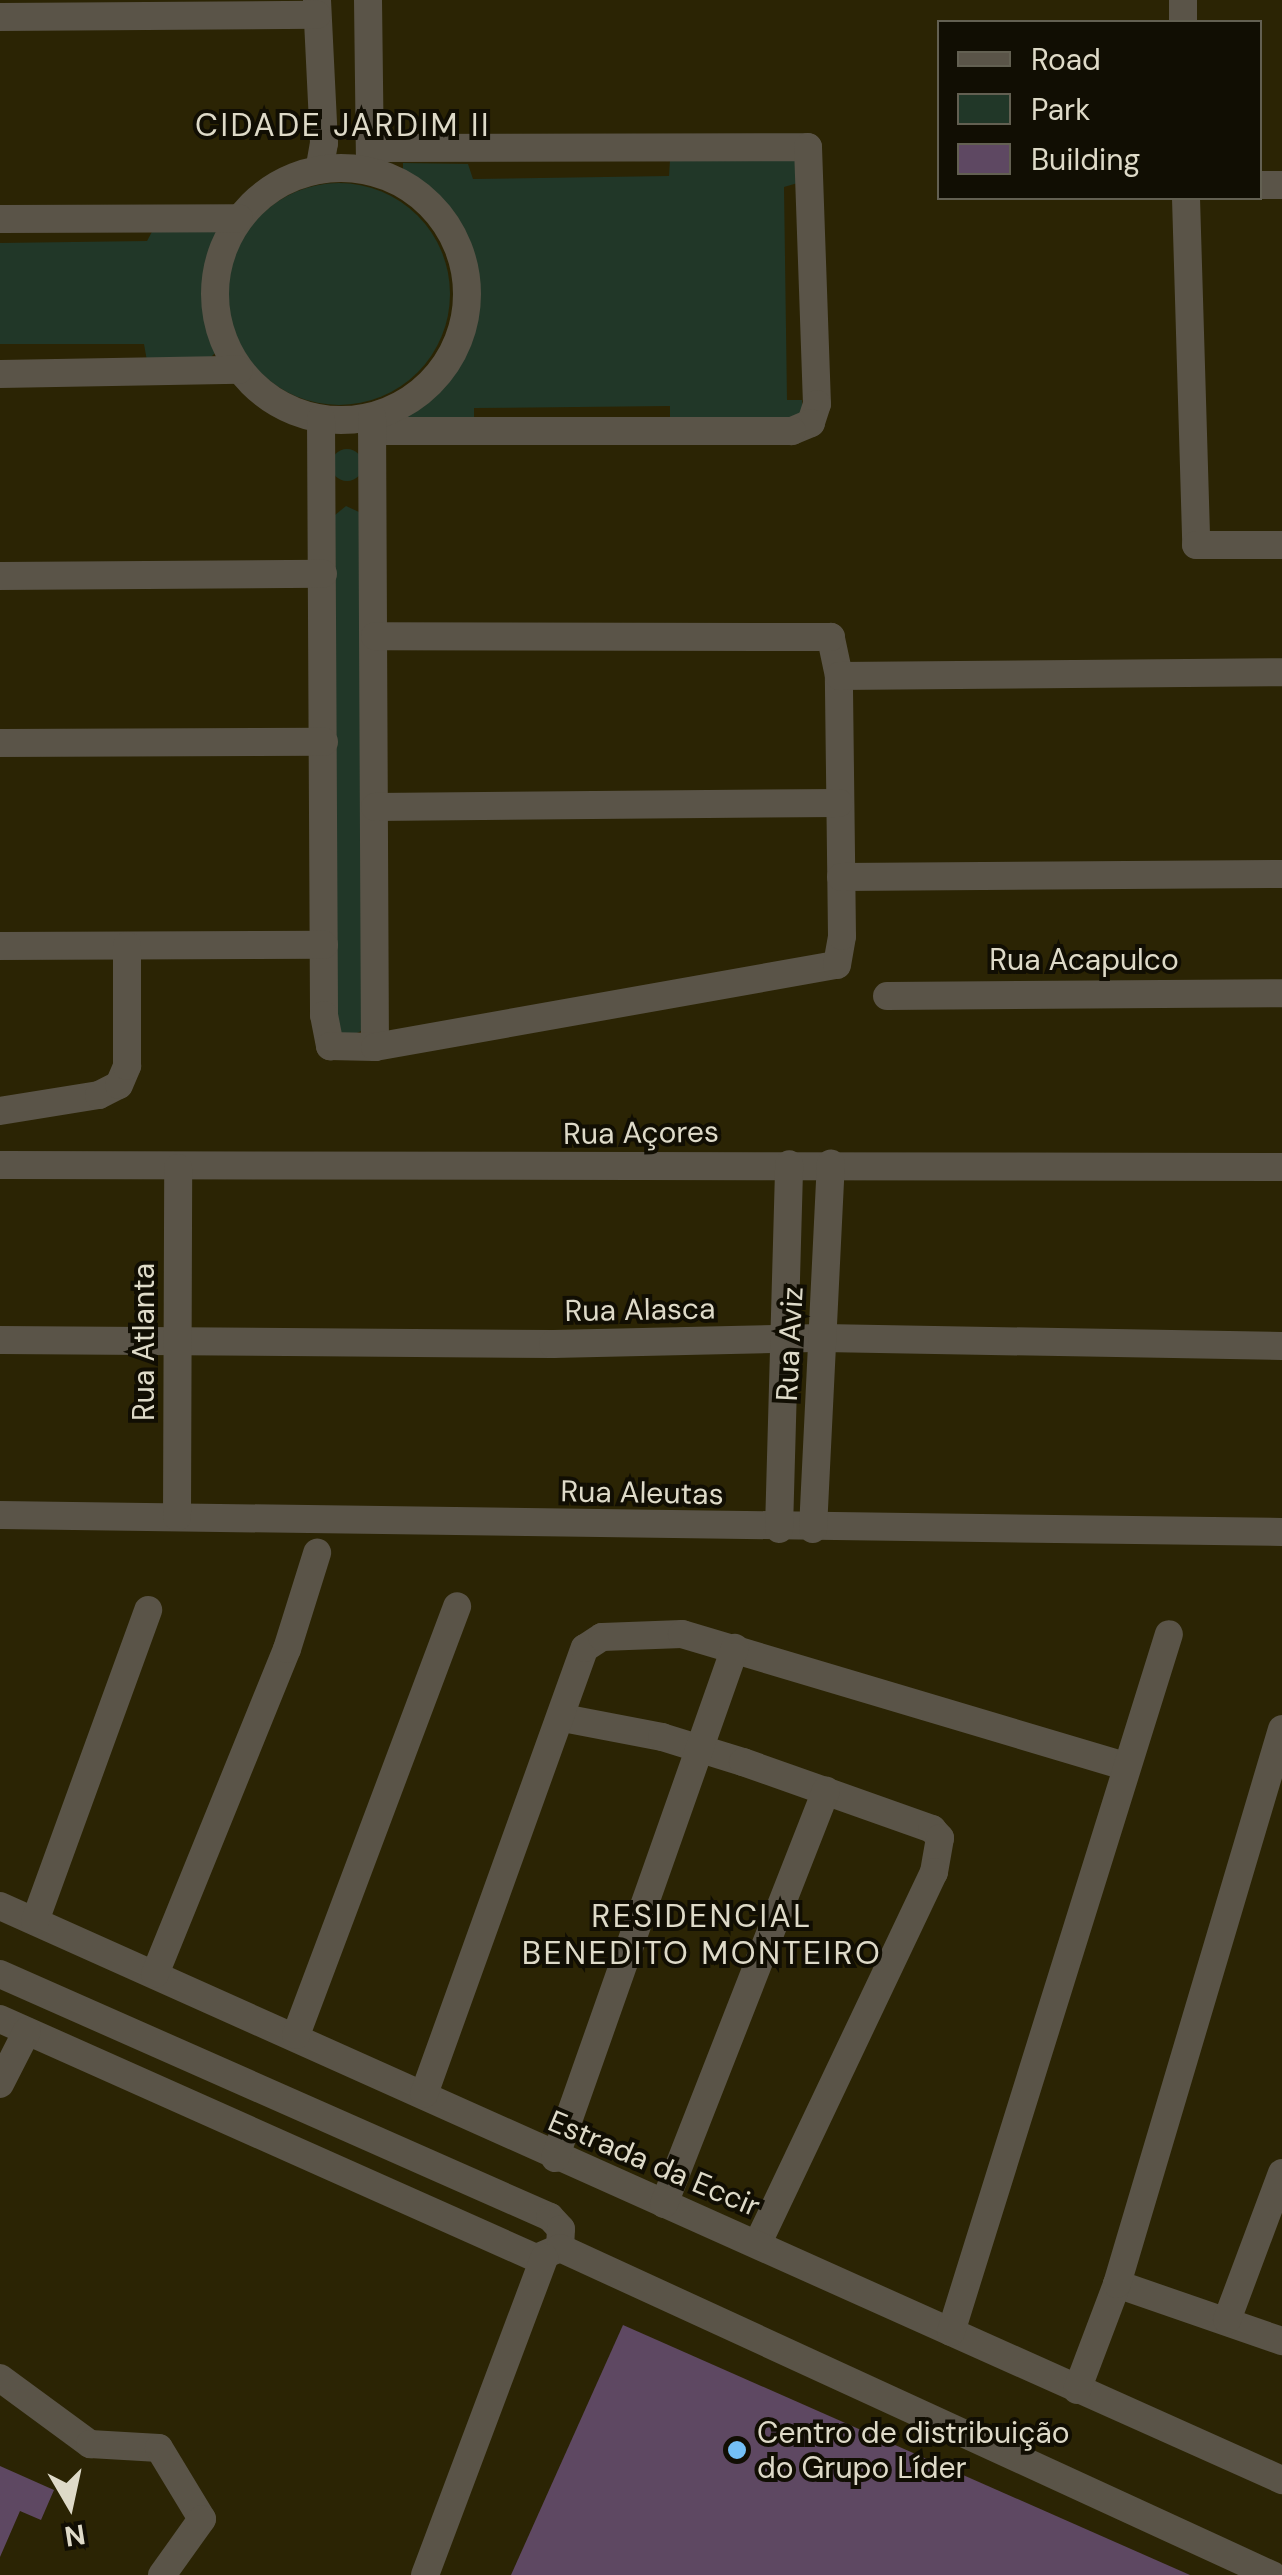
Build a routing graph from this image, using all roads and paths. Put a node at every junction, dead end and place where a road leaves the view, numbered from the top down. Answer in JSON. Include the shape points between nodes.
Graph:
{"nodes":[{"id":1,"x":368,"y":0,"type":"edge"},
{"id":2,"x":317,"y":8,"type":"edge"},
{"id":3,"x":0,"y":17,"type":"edge"},
{"id":4,"x":322,"y":99,"type":"junction"},
{"id":5,"x":370,"y":102,"type":"junction"},
{"id":6,"x":371,"y":159,"type":"junction"},
{"id":7,"x":319,"y":170,"type":"junction"},
{"id":8,"x":1186,"y":200,"type":"edge"},
{"id":9,"x":239,"y":218,"type":"junction"},
{"id":10,"x":0,"y":219,"type":"edge"},
{"id":11,"x":239,"y":370,"type":"junction"},
{"id":12,"x":0,"y":374,"type":"edge"},
{"id":13,"x":320,"y":419,"type":"junction"},
{"id":14,"x":372,"y":423,"type":"junction"},
{"id":15,"x":324,"y":498,"type":"junction"},
{"id":16,"x":370,"y":498,"type":"junction"},
{"id":17,"x":1282,"y":546,"type":"edge"},
{"id":18,"x":322,"y":574,"type":"junction"},
{"id":19,"x":0,"y":576,"type":"edge"},
{"id":20,"x":375,"y":636,"type":"junction"},
{"id":21,"x":1282,"y":672,"type":"edge"},
{"id":22,"x":839,"y":676,"type":"junction"},
{"id":23,"x":324,"y":742,"type":"junction"},
{"id":24,"x":0,"y":743,"type":"edge"},
{"id":25,"x":839,"y":803,"type":"junction"},
{"id":26,"x":376,"y":808,"type":"junction"},
{"id":27,"x":1282,"y":874,"type":"edge"},
{"id":28,"x":841,"y":877,"type":"junction"},
{"id":29,"x":0,"y":946,"type":"edge"},
{"id":30,"x":127,"y":946,"type":"junction"},
{"id":31,"x":324,"y":946,"type":"junction"},
{"id":32,"x":1282,"y":993,"type":"edge"},
{"id":33,"x":886,"y":996,"type":"dead end"},
{"id":34,"x":376,"y":1047,"type":"junction"},
{"id":35,"x":0,"y":1111,"type":"edge"},
{"id":36,"x":832,"y":1163,"type":"junction"},
{"id":37,"x":789,"y":1164,"type":"junction"},
{"id":38,"x":0,"y":1165,"type":"edge"},
{"id":39,"x":1282,"y":1166,"type":"edge"},
{"id":40,"x":178,"y":1168,"type":"junction"},
{"id":41,"x":823,"y":1338,"type":"junction"},
{"id":42,"x":783,"y":1339,"type":"junction"},
{"id":43,"x":0,"y":1340,"type":"edge"},
{"id":44,"x":175,"y":1344,"type":"junction"},
{"id":45,"x":1282,"y":1346,"type":"edge"},
{"id":46,"x":0,"y":1515,"type":"edge"},
{"id":47,"x":177,"y":1517,"type":"junction"},
{"id":48,"x":813,"y":1528,"type":"junction"},
{"id":49,"x":780,"y":1529,"type":"junction"},
{"id":50,"x":1282,"y":1532,"type":"edge"},
{"id":51,"x":317,"y":1554,"type":"dead end"},
{"id":52,"x":457,"y":1606,"type":"dead end"},
{"id":53,"x":148,"y":1610,"type":"dead end"},
{"id":54,"x":1169,"y":1634,"type":"dead end"},
{"id":55,"x":736,"y":1648,"type":"junction"},
{"id":56,"x":563,"y":1718,"type":"junction"},
{"id":57,"x":1282,"y":1729,"type":"edge"},
{"id":58,"x":696,"y":1752,"type":"junction"},
{"id":59,"x":1126,"y":1766,"type":"junction"},
{"id":60,"x":826,"y":1791,"type":"junction"},
{"id":61,"x":0,"y":1906,"type":"edge"},
{"id":62,"x":35,"y":1921,"type":"junction"},
{"id":63,"x":156,"y":1974,"type":"junction"},
{"id":64,"x":8,"y":1977,"type":"edge"},
{"id":65,"x":0,"y":2016,"type":"edge"},
{"id":66,"x":27,"y":2031,"type":"junction"},
{"id":67,"x":296,"y":2035,"type":"junction"},
{"id":68,"x":0,"y":2084,"type":"edge"},
{"id":69,"x":424,"y":2094,"type":"junction"},
{"id":70,"x":298,"y":2106,"type":"junction"},
{"id":71,"x":280,"y":2143,"type":"junction"},
{"id":72,"x":555,"y":2158,"type":"junction"},
{"id":73,"x":1282,"y":2173,"type":"edge"},
{"id":74,"x":664,"y":2204,"type":"junction"},
{"id":75,"x":757,"y":2244,"type":"junction"},
{"id":76,"x":552,"y":2253,"type":"junction"},
{"id":77,"x":1116,"y":2284,"type":"junction"},
{"id":78,"x":1226,"y":2320,"type":"junction"},
{"id":79,"x":951,"y":2332,"type":"junction"},
{"id":80,"x":1282,"y":2341,"type":"edge"},
{"id":81,"x":0,"y":2378,"type":"edge"},
{"id":82,"x":1077,"y":2390,"type":"junction"},
{"id":83,"x":1282,"y":2480,"type":"edge"},
{"id":84,"x":162,"y":2575,"type":"edge"},
{"id":85,"x":426,"y":2575,"type":"edge"},
{"id":86,"x":1272,"y":2575,"type":"edge"}],
"edges":[{"from":1,"to":5,"type":"street"},
{"from":2,"to":3,"type":"street"},
{"from":2,"to":4,"type":"street"},
{"from":4,"to":5,"type":"street"},
{"from":4,"to":7,"type":"street"},
{"from":5,"to":6,"type":"street"},
{"from":6,"to":7,"type":"street"},
{"from":6,"to":14,"type":"street","via":[[419,196],[455,238],[466,274],[467,311],[436,378]]},
{"from":6,"to":14,"type":"street","via":[[808,148],[816,404],[811,423],[792,431]]},
{"from":7,"to":9,"type":"street","via":[[274,186]]},
{"from":8,"to":17,"type":"street","via":[[1196,545]]},
{"from":9,"to":10,"type":"street"},
{"from":9,"to":11,"type":"street","via":[[214,278],[218,326]]},
{"from":11,"to":12,"type":"street"},
{"from":11,"to":13,"type":"street","via":[[289,410]]},
{"from":13,"to":14,"type":"street"},
{"from":13,"to":15,"type":"street"},
{"from":14,"to":16,"type":"street"},
{"from":15,"to":16,"type":"street"},
{"from":15,"to":18,"type":"street"},
{"from":16,"to":20,"type":"street"},
{"from":18,"to":19,"type":"street"},
{"from":18,"to":23,"type":"street"},
{"from":20,"to":22,"type":"street","via":[[825,634],[836,644]]},
{"from":20,"to":26,"type":"street"},
{"from":21,"to":22,"type":"street"},
{"from":22,"to":25,"type":"street"},
{"from":23,"to":24,"type":"street"},
{"from":23,"to":31,"type":"street"},
{"from":25,"to":26,"type":"street"},
{"from":25,"to":28,"type":"street"},
{"from":26,"to":34,"type":"street"},
{"from":27,"to":28,"type":"street"},
{"from":28,"to":34,"type":"street","via":[[842,936],[832,969]]},
{"from":29,"to":30,"type":"street"},
{"from":30,"to":31,"type":"street"},
{"from":30,"to":35,"type":"street","via":[[127,1066],[119,1085],[99,1096]]},
{"from":31,"to":34,"type":"street","via":[[327,1041],[340,1050]]},
{"from":32,"to":33,"type":"street","name":"Rua Acapulco"},
{"from":36,"to":37,"type":"street","name":"Rua Açores"},
{"from":36,"to":39,"type":"street","name":"Rua Açores"},
{"from":36,"to":41,"type":"street","name":"Rua Aviz"},
{"from":37,"to":40,"type":"street","name":"Rua Açores"},
{"from":37,"to":42,"type":"street","name":"Rua Aviz"},
{"from":38,"to":40,"type":"street","name":"Rua Açores"},
{"from":40,"to":44,"type":"street","name":"Rua Atlanta"},
{"from":41,"to":42,"type":"street","name":"Rua Alasca"},
{"from":41,"to":45,"type":"street","name":"Rua Alasca"},
{"from":41,"to":48,"type":"street","name":"Rua Aviz"},
{"from":42,"to":44,"type":"street","name":"Rua Alasca"},
{"from":42,"to":49,"type":"street","name":"Rua Aviz"},
{"from":43,"to":44,"type":"street","name":"Rua Alasca"},
{"from":44,"to":47,"type":"street","name":"Rua Atlanta"},
{"from":46,"to":47,"type":"street","name":"Rua Aleutas"},
{"from":47,"to":49,"type":"street","name":"Rua Aleutas"},
{"from":48,"to":49,"type":"street","name":"Rua Aleutas"},
{"from":48,"to":50,"type":"street","name":"Rua Aleutas"},
{"from":51,"to":63,"type":"street","via":[[287,1648]]},
{"from":52,"to":67,"type":"street"},
{"from":53,"to":62,"type":"street"},
{"from":54,"to":59,"type":"street"},
{"from":55,"to":56,"type":"street","via":[[682,1634],[602,1636],[585,1648]]},
{"from":55,"to":58,"type":"street"},
{"from":55,"to":59,"type":"street"},
{"from":56,"to":58,"type":"street","via":[[662,1737]]},
{"from":56,"to":69,"type":"street"},
{"from":57,"to":77,"type":"street"},
{"from":58,"to":60,"type":"street"},
{"from":58,"to":72,"type":"street"},
{"from":59,"to":79,"type":"street"},
{"from":60,"to":74,"type":"street"},
{"from":60,"to":75,"type":"street","via":[[932,1828],[939,1855]]},
{"from":61,"to":62,"type":"street","name":"Estrada da Eccir"},
{"from":62,"to":63,"type":"street","name":"Estrada da Eccir"},
{"from":63,"to":67,"type":"street","name":"Estrada da Eccir"},
{"from":64,"to":65,"type":"street"},
{"from":64,"to":70,"type":"street"},
{"from":65,"to":66,"type":"street"},
{"from":66,"to":68,"type":"street"},
{"from":66,"to":71,"type":"street"},
{"from":67,"to":69,"type":"street","name":"Estrada da Eccir"},
{"from":69,"to":72,"type":"street","name":"Estrada da Eccir"},
{"from":70,"to":71,"type":"street"},
{"from":70,"to":76,"type":"street","via":[[550,2217],[561,2228]]},
{"from":71,"to":76,"type":"street"},
{"from":72,"to":74,"type":"street","name":"Estrada da Eccir"},
{"from":73,"to":78,"type":"street"},
{"from":74,"to":75,"type":"street","name":"Estrada da Eccir"},
{"from":75,"to":79,"type":"street","name":"Estrada da Eccir"},
{"from":76,"to":85,"type":"street"},
{"from":76,"to":86,"type":"street"},
{"from":77,"to":78,"type":"street"},
{"from":77,"to":82,"type":"street"},
{"from":78,"to":80,"type":"street"},
{"from":79,"to":82,"type":"street","name":"Estrada da Eccir"},
{"from":81,"to":84,"type":"street","via":[[90,2444],[159,2448],[202,2518]]},
{"from":82,"to":83,"type":"street","name":"Estrada da Eccir"}]}
